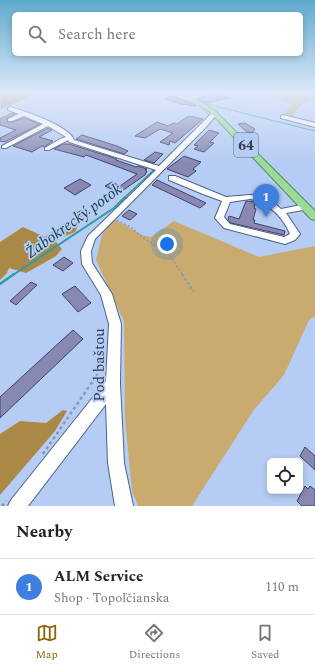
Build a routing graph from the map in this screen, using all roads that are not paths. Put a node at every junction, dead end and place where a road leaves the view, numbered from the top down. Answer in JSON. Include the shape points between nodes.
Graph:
{"nodes":[{"id":1,"x":17,"y":117,"type":"edge"},
{"id":2,"x":34,"y":117,"type":"edge"},
{"id":3,"x":212,"y":117,"type":"edge"},
{"id":4,"x":217,"y":117,"type":"edge"},
{"id":5,"x":284,"y":117,"type":"dead end"},
{"id":6,"x":10,"y":120,"type":"dead end"},
{"id":7,"x":49,"y":123,"type":"junction"},
{"id":8,"x":315,"y":125,"type":"edge"},
{"id":9,"x":70,"y":140,"type":"junction"},
{"id":10,"x":4,"y":147,"type":"dead end"},
{"id":11,"x":47,"y":149,"type":"dead end"},
{"id":12,"x":161,"y":169,"type":"junction"},
{"id":13,"x":172,"y":178,"type":"dead end"},
{"id":14,"x":227,"y":200,"type":"junction"},
{"id":15,"x":313,"y":211,"type":"edge"},
{"id":16,"x":278,"y":212,"type":"junction"},
{"id":17,"x":113,"y":384,"type":"junction"},
{"id":18,"x":12,"y":503,"type":"edge"},
{"id":19,"x":124,"y":506,"type":"edge"}],
"edges":[{"from":1,"to":6,"type":"street"},
{"from":2,"to":7,"type":"street"},
{"from":3,"to":12,"type":"street","name":"Pod baštou"},
{"from":4,"to":15,"type":"main road","number":"64"},
{"from":5,"to":8,"type":"street"},
{"from":7,"to":9,"type":"street","via":[[69,135]]},
{"from":7,"to":10,"type":"street"},
{"from":9,"to":11,"type":"street","via":[[62,140]]},
{"from":9,"to":12,"type":"street"},
{"from":12,"to":17,"type":"street","name":"Pod baštou","via":[[91,238],[86,251],[87,264],[106,294],[115,324]]},
{"from":13,"to":14,"type":"street"},
{"from":14,"to":16,"type":"street","via":[[257,197],[270,203]]},
{"from":14,"to":16,"type":"street","via":[[219,218],[227,226],[285,240],[292,238],[295,234],[293,228]]},
{"from":15,"to":16,"type":"street"},
{"from":17,"to":18,"type":"street"},
{"from":17,"to":19,"type":"street","name":"Pod baštou","via":[[116,463]]}]}
